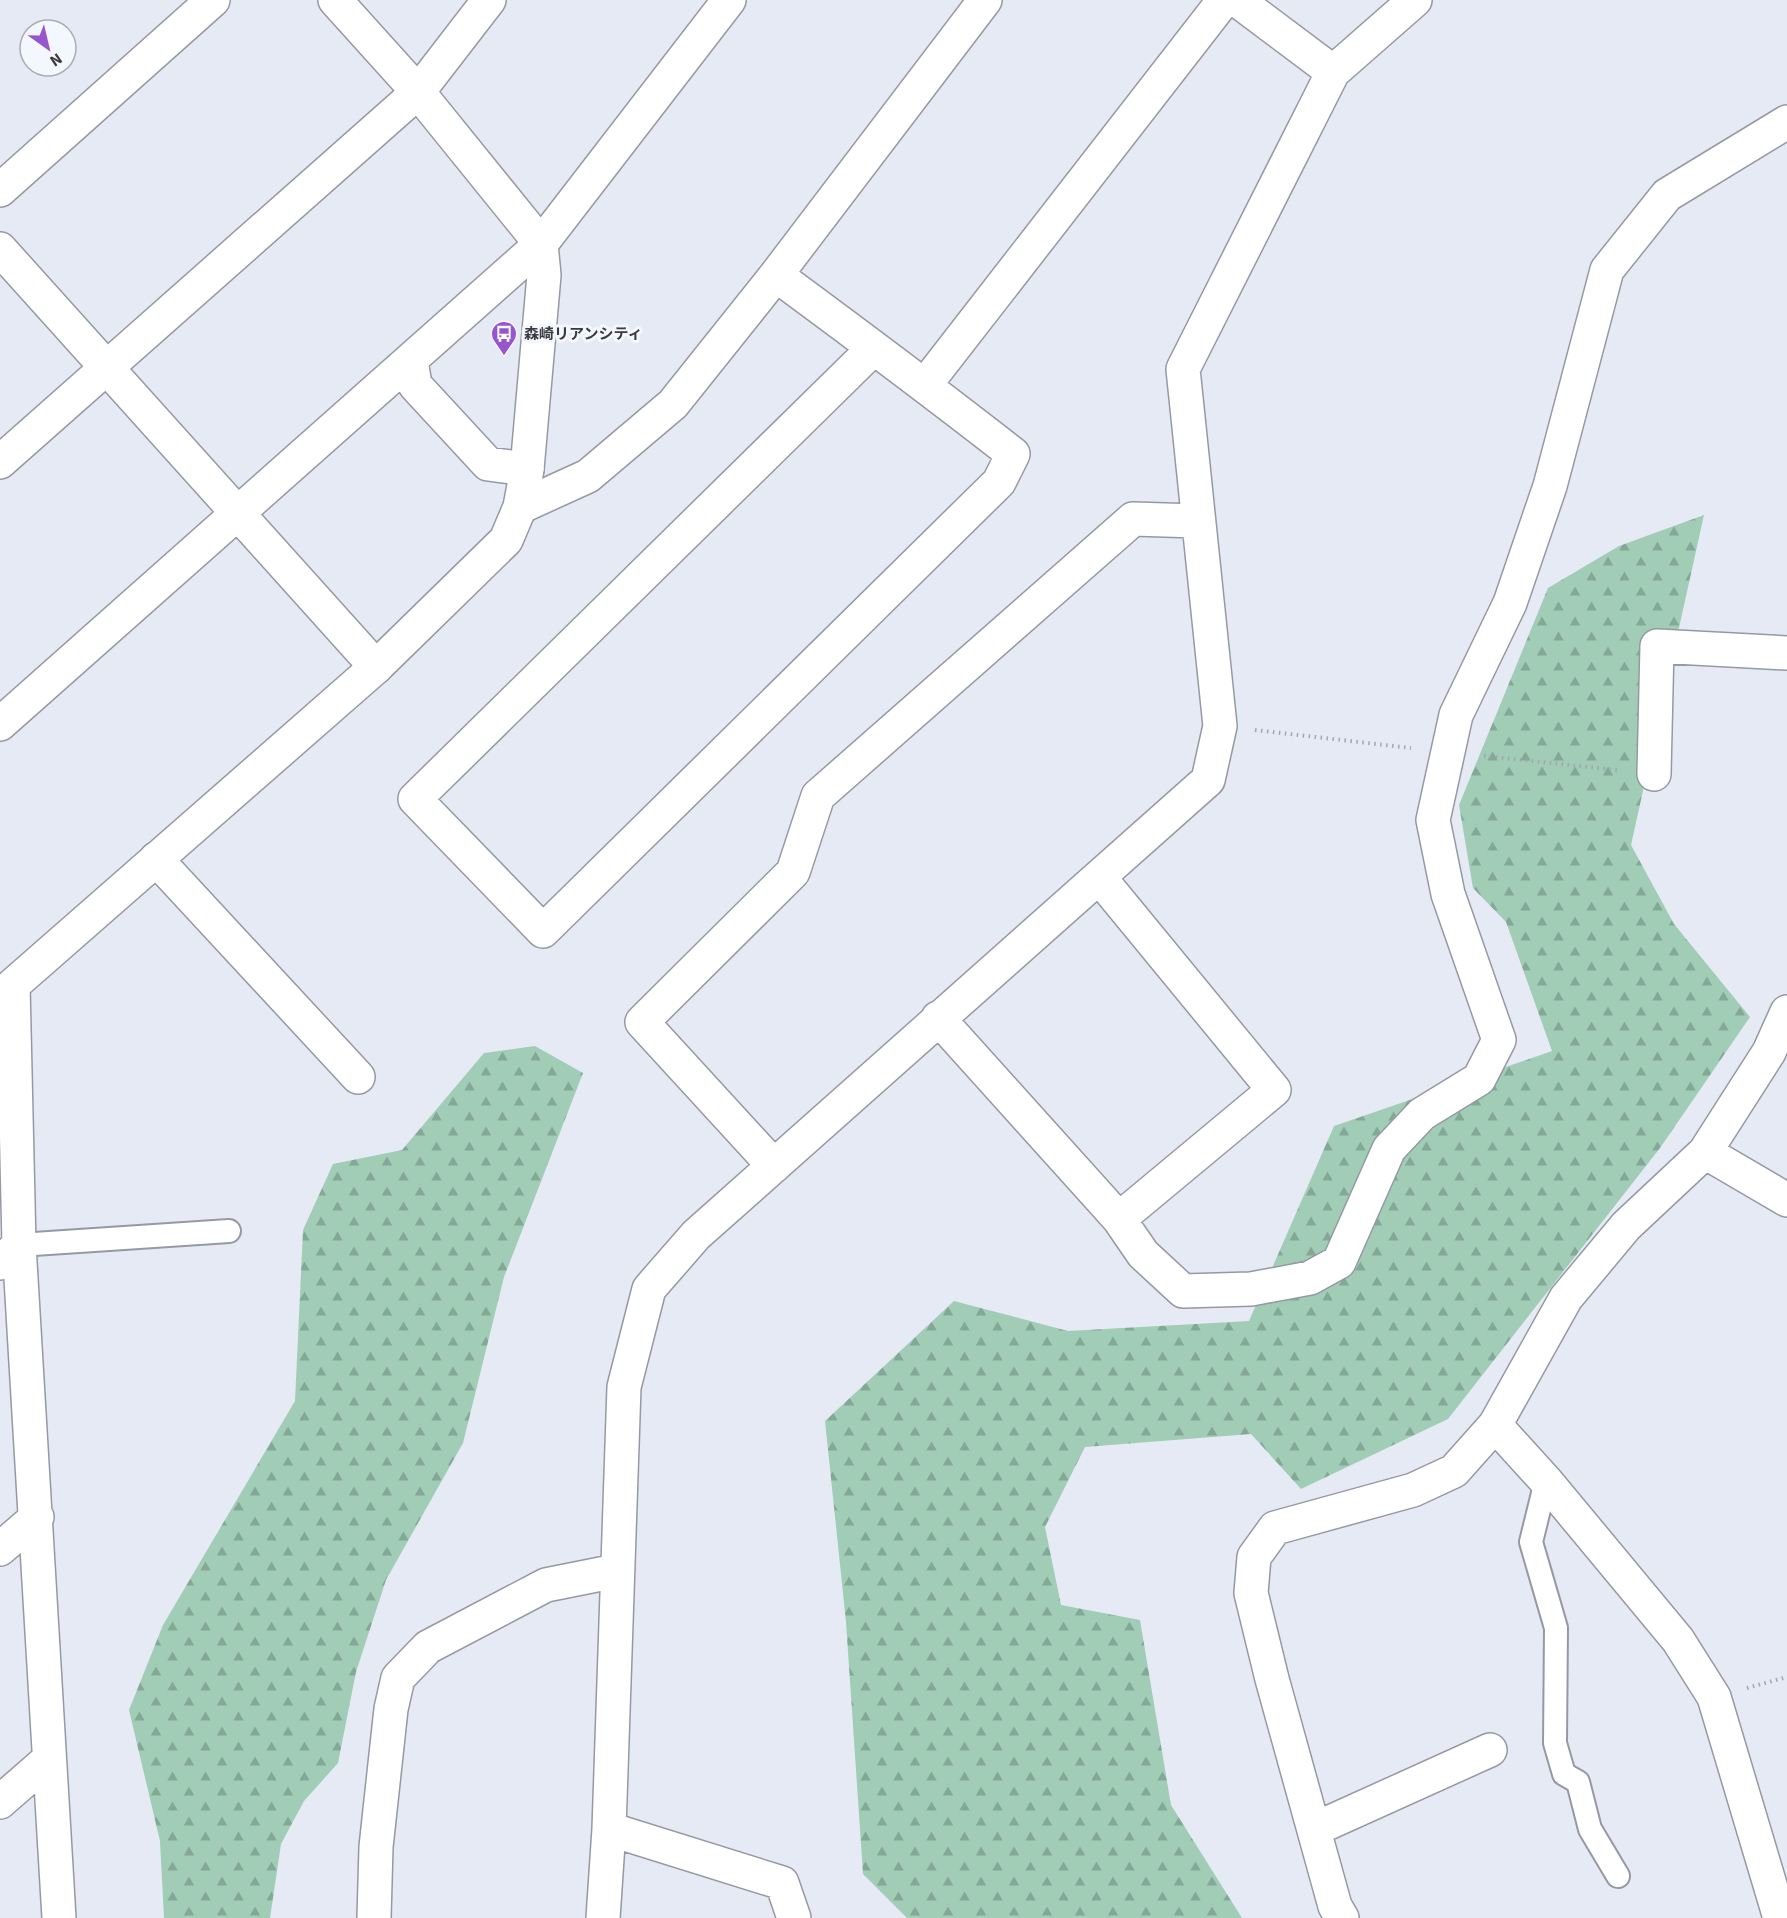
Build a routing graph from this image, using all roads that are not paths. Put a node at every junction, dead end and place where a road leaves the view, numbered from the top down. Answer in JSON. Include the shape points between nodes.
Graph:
{"nodes":[{"id":1,"x":213,"y":0,"type":"edge"},
{"id":2,"x":335,"y":0,"type":"edge"},
{"id":3,"x":489,"y":0,"type":"edge"},
{"id":4,"x":729,"y":0,"type":"edge"},
{"id":5,"x":985,"y":0,"type":"edge"},
{"id":6,"x":1224,"y":0,"type":"edge"},
{"id":7,"x":1237,"y":0,"type":"edge"},
{"id":8,"x":1415,"y":0,"type":"edge"},
{"id":9,"x":1333,"y":72,"type":"junction"},
{"id":10,"x":418,"y":92,"type":"junction"},
{"id":11,"x":1787,"y":122,"type":"edge"},
{"id":12,"x":0,"y":190,"type":"edge"},
{"id":13,"x":541,"y":244,"type":"junction"},
{"id":14,"x":0,"y":249,"type":"edge"},
{"id":15,"x":776,"y":275,"type":"junction"},
{"id":16,"x":874,"y":348,"type":"junction"},
{"id":17,"x":411,"y":360,"type":"junction"},
{"id":18,"x":107,"y":368,"type":"junction"},
{"id":19,"x":925,"y":385,"type":"junction"},
{"id":20,"x":0,"y":462,"type":"edge"},
{"id":21,"x":526,"y":469,"type":"junction"},
{"id":22,"x":520,"y":507,"type":"junction"},
{"id":23,"x":238,"y":513,"type":"junction"},
{"id":24,"x":1197,"y":520,"type":"junction"},
{"id":25,"x":1787,"y":653,"type":"edge"},
{"id":26,"x":376,"y":667,"type":"junction"},
{"id":27,"x":0,"y":724,"type":"edge"},
{"id":28,"x":1654,"y":774,"type":"dead end"},
{"id":29,"x":156,"y":859,"type":"junction"},
{"id":30,"x":1099,"y":877,"type":"junction"},
{"id":31,"x":4,"y":984,"type":"edge"},
{"id":32,"x":1787,"y":1012,"type":"edge"},
{"id":33,"x":938,"y":1017,"type":"junction"},
{"id":34,"x":358,"y":1077,"type":"dead end"},
{"id":35,"x":1705,"y":1152,"type":"junction"},
{"id":36,"x":774,"y":1166,"type":"junction"},
{"id":37,"x":1787,"y":1200,"type":"edge"},
{"id":38,"x":1119,"y":1219,"type":"junction"},
{"id":39,"x":229,"y":1232,"type":"dead end"},
{"id":40,"x":10,"y":1254,"type":"edge"},
{"id":41,"x":1495,"y":1425,"type":"junction"},
{"id":42,"x":1546,"y":1481,"type":"junction"},
{"id":43,"x":37,"y":1517,"type":"junction"},
{"id":44,"x":0,"y":1549,"type":"edge"},
{"id":45,"x":615,"y":1571,"type":"junction"},
{"id":46,"x":1490,"y":1750,"type":"dead end"},
{"id":47,"x":48,"y":1760,"type":"junction"},
{"id":48,"x":0,"y":1802,"type":"edge"},
{"id":49,"x":609,"y":1829,"type":"junction"},
{"id":50,"x":1315,"y":1829,"type":"junction"},
{"id":51,"x":1618,"y":1876,"type":"dead end"},
{"id":52,"x":59,"y":1918,"type":"edge"},
{"id":53,"x":374,"y":1918,"type":"edge"},
{"id":54,"x":603,"y":1918,"type":"edge"},
{"id":55,"x":794,"y":1918,"type":"edge"},
{"id":56,"x":1342,"y":1918,"type":"edge"},
{"id":57,"x":1780,"y":1918,"type":"edge"}],
"edges":[{"from":1,"to":12,"type":"street"},
{"from":2,"to":10,"type":"street"},
{"from":3,"to":10,"type":"street"},
{"from":4,"to":13,"type":"street"},
{"from":5,"to":15,"type":"street"},
{"from":6,"to":19,"type":"street"},
{"from":7,"to":9,"type":"street"},
{"from":8,"to":9,"type":"street"},
{"from":9,"to":24,"type":"street","via":[[1183,369]]},
{"from":10,"to":13,"type":"street"},
{"from":10,"to":18,"type":"street"},
{"from":11,"to":38,"type":"street","via":[[1667,195],[1607,270],[1550,486],[1510,603],[1456,715],[1432,820],[1448,894],[1499,1040],[1479,1079],[1422,1114],[1389,1149],[1339,1262],[1310,1278],[1251,1289],[1183,1291],[1143,1254]]},
{"from":13,"to":17,"type":"street"},
{"from":13,"to":21,"type":"street","via":[[544,275]]},
{"from":14,"to":18,"type":"street"},
{"from":15,"to":16,"type":"street"},
{"from":15,"to":22,"type":"street","via":[[673,404],[588,476]]},
{"from":16,"to":19,"type":"street"},
{"from":16,"to":19,"type":"street","via":[[415,799],[543,931],[999,482],[1013,454]]},
{"from":17,"to":21,"type":"street","via":[[415,385],[488,464]]},
{"from":17,"to":23,"type":"street"},
{"from":18,"to":20,"type":"street"},
{"from":18,"to":23,"type":"street"},
{"from":21,"to":22,"type":"street"},
{"from":22,"to":26,"type":"street","via":[[506,540]]},
{"from":23,"to":26,"type":"street"},
{"from":23,"to":27,"type":"street"},
{"from":24,"to":30,"type":"street","via":[[1220,726],[1208,780]]},
{"from":24,"to":36,"type":"street","via":[[1133,519],[818,796],[793,872],[642,1022]]},
{"from":25,"to":28,"type":"street","via":[[1657,646]]},
{"from":26,"to":29,"type":"street"},
{"from":29,"to":31,"type":"street"},
{"from":29,"to":34,"type":"street"},
{"from":30,"to":33,"type":"street"},
{"from":30,"to":38,"type":"street","via":[[1274,1090]]},
{"from":31,"to":40,"type":"street"},
{"from":32,"to":35,"type":"street","via":[[1769,1052]]},
{"from":33,"to":36,"type":"street"},
{"from":33,"to":38,"type":"street"},
{"from":35,"to":37,"type":"street"},
{"from":35,"to":41,"type":"street","via":[[1626,1226],[1566,1298]]},
{"from":36,"to":45,"type":"street","via":[[696,1235],[648,1289],[624,1387]]},
{"from":39,"to":40,"type":"lane"},
{"from":40,"to":43,"type":"street"},
{"from":41,"to":42,"type":"street"},
{"from":41,"to":50,"type":"street","via":[[1454,1471],[1413,1490],[1275,1528],[1254,1557],[1251,1593]]},
{"from":42,"to":51,"type":"lane","via":[[1531,1542],[1556,1628],[1555,1743],[1564,1774],[1578,1782],[1590,1829]]},
{"from":42,"to":57,"type":"street","via":[[1678,1640],[1714,1698]]},
{"from":43,"to":44,"type":"street"},
{"from":43,"to":47,"type":"street"},
{"from":45,"to":49,"type":"street"},
{"from":45,"to":53,"type":"street","via":[[546,1585],[428,1647],[399,1678],[391,1709],[376,1847]]},
{"from":46,"to":50,"type":"street"},
{"from":47,"to":48,"type":"street"},
{"from":47,"to":52,"type":"street"},
{"from":49,"to":54,"type":"street"},
{"from":49,"to":55,"type":"street","via":[[782,1883]]},
{"from":50,"to":56,"type":"street","via":[[1335,1906]]}]}
